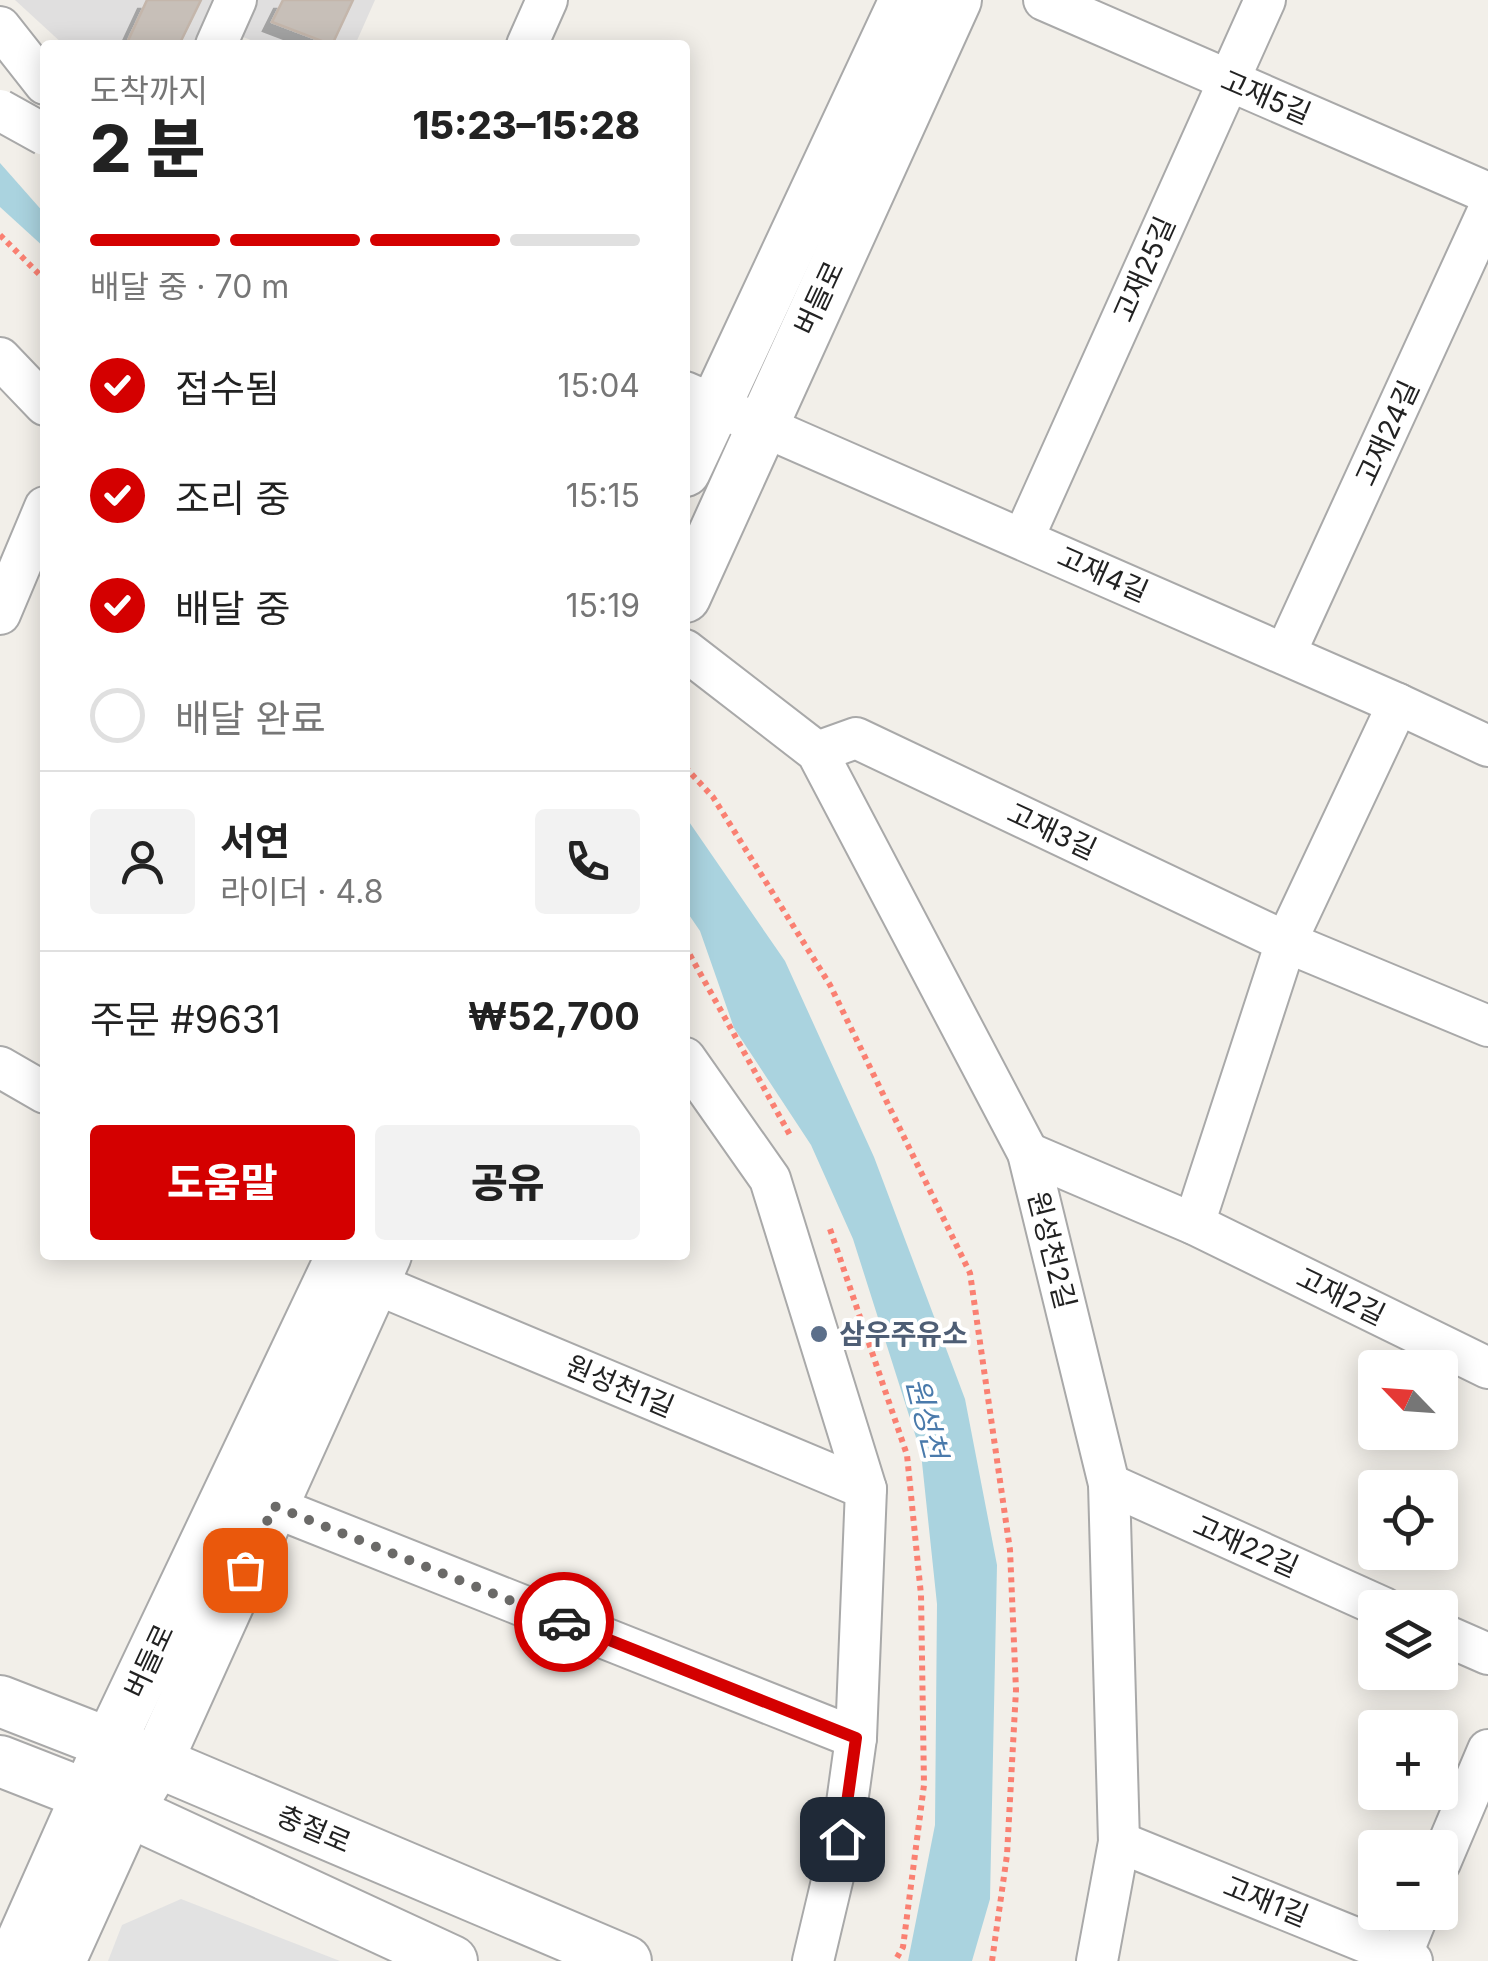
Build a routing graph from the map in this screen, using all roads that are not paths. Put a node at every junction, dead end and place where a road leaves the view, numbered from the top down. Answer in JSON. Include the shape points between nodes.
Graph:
{"nodes":[{"id":1,"x":236,"y":0,"type":"edge"},
{"id":2,"x":547,"y":0,"type":"edge"},
{"id":3,"x":905,"y":0,"type":"edge"},
{"id":4,"x":956,"y":0,"type":"edge"},
{"id":5,"x":1044,"y":0,"type":"edge"},
{"id":6,"x":1265,"y":0,"type":"edge"},
{"id":7,"x":0,"y":26,"type":"edge"},
{"id":8,"x":218,"y":40,"type":"edge"},
{"id":9,"x":529,"y":40,"type":"edge"},
{"id":10,"x":40,"y":78,"type":"edge"},
{"id":11,"x":1228,"y":80,"type":"junction"},
{"id":12,"x":0,"y":110,"type":"edge"},
{"id":13,"x":40,"y":131,"type":"edge"},
{"id":14,"x":1488,"y":193,"type":"edge"},
{"id":15,"x":1488,"y":211,"type":"edge"},
{"id":16,"x":0,"y":358,"type":"edge"},
{"id":17,"x":700,"y":399,"type":"edge"},
{"id":18,"x":40,"y":400,"type":"edge"},
{"id":19,"x":762,"y":424,"type":"junction"},
{"id":20,"x":690,"y":447,"type":"edge"},
{"id":21,"x":40,"y":519,"type":"edge"},
{"id":22,"x":1023,"y":539,"type":"junction"},
{"id":23,"x":690,"y":586,"type":"edge"},
{"id":24,"x":0,"y":614,"type":"edge"},
{"id":25,"x":690,"y":654,"type":"edge"},
{"id":26,"x":1286,"y":654,"type":"junction"},
{"id":27,"x":1398,"y":704,"type":"junction"},
{"id":28,"x":1488,"y":746,"type":"edge"},
{"id":29,"x":816,"y":752,"type":"junction"},
{"id":30,"x":1286,"y":942,"type":"junction"},
{"id":31,"x":1488,"y":1026,"type":"edge"},
{"id":32,"x":690,"y":1065,"type":"edge"},
{"id":33,"x":0,"y":1067,"type":"edge"},
{"id":34,"x":40,"y":1091,"type":"edge"},
{"id":35,"x":1028,"y":1153,"type":"junction"},
{"id":36,"x":1194,"y":1224,"type":"junction"},
{"id":37,"x":367,"y":1264,"type":"edge"},
{"id":38,"x":1488,"y":1368,"type":"edge"},
{"id":39,"x":1108,"y":1484,"type":"junction"},
{"id":40,"x":866,"y":1489,"type":"junction"},
{"id":41,"x":274,"y":1506,"type":"junction"},
{"id":42,"x":1358,"y":1596,"type":"edge"},
{"id":43,"x":1458,"y":1641,"type":"edge"},
{"id":44,"x":1488,"y":1654,"type":"edge"},
{"id":45,"x":0,"y":1701,"type":"edge"},
{"id":46,"x":856,"y":1738,"type":"junction"},
{"id":47,"x":110,"y":1743,"type":"junction"},
{"id":48,"x":1488,"y":1750,"type":"edge"},
{"id":49,"x":0,"y":1762,"type":"edge"},
{"id":50,"x":158,"y":1762,"type":"junction"},
{"id":51,"x":108,"y":1804,"type":"junction"},
{"id":52,"x":1454,"y":1830,"type":"edge"},
{"id":53,"x":1120,"y":1842,"type":"junction"},
{"id":54,"x":1414,"y":1930,"type":"edge"},
{"id":55,"x":1406,"y":1959,"type":"edge"},
{"id":56,"x":13,"y":1961,"type":"edge"},
{"id":57,"x":60,"y":1961,"type":"edge"},
{"id":58,"x":452,"y":1961,"type":"edge"},
{"id":59,"x":626,"y":1961,"type":"edge"},
{"id":60,"x":812,"y":1961,"type":"edge"},
{"id":61,"x":1097,"y":1961,"type":"edge"}],
"edges":[{"from":1,"to":8,"type":"street"},
{"from":2,"to":9,"type":"street"},
{"from":3,"to":17,"type":"street","name":"버들로"},
{"from":4,"to":19,"type":"street","name":"버들로"},
{"from":5,"to":11,"type":"street","name":"고재5길"},
{"from":6,"to":11,"type":"street","name":"고재25길"},
{"from":7,"to":10,"type":"street"},
{"from":11,"to":14,"type":"street","name":"고재5길"},
{"from":11,"to":22,"type":"street","name":"고재25길"},
{"from":12,"to":13,"type":"street","bridge":true},
{"from":15,"to":26,"type":"street","name":"고재24길"},
{"from":16,"to":18,"type":"street"},
{"from":17,"to":19,"type":"street","name":"고재4길"},
{"from":17,"to":20,"type":"street","name":"버들로"},
{"from":19,"to":22,"type":"street","name":"고재4길"},
{"from":19,"to":23,"type":"street","name":"버들로"},
{"from":21,"to":24,"type":"street"},
{"from":22,"to":26,"type":"street","name":"고재4길"},
{"from":25,"to":29,"type":"street","name":"원성천2길"},
{"from":26,"to":27,"type":"street","name":"고재4길"},
{"from":27,"to":28,"type":"street","name":"고재4길"},
{"from":27,"to":30,"type":"street"},
{"from":29,"to":30,"type":"street","name":"고재3길","via":[[856,738]]},
{"from":29,"to":35,"type":"street","name":"원성천2길"},
{"from":30,"to":31,"type":"street","name":"고재3길"},
{"from":30,"to":36,"type":"street"},
{"from":32,"to":40,"type":"street","via":[[770,1179]]},
{"from":33,"to":34,"type":"street"},
{"from":35,"to":36,"type":"street","name":"고재2길"},
{"from":35,"to":39,"type":"street","name":"원성천2길"},
{"from":36,"to":38,"type":"street","name":"고재2길"},
{"from":37,"to":40,"type":"street","name":"원성천1길"},
{"from":37,"to":41,"type":"street","name":"버들로"},
{"from":37,"to":47,"type":"street","name":"버들로"},
{"from":39,"to":42,"type":"street","name":"고재22길"},
{"from":39,"to":53,"type":"street","name":"원성천2길"},
{"from":40,"to":46,"type":"street"},
{"from":41,"to":46,"type":"street"},
{"from":41,"to":50,"type":"street","name":"버들로"},
{"from":43,"to":44,"type":"street"},
{"from":45,"to":47,"type":"street","name":"충절로"},
{"from":46,"to":60,"type":"street","via":[[842,1839]]},
{"from":47,"to":50,"type":"street","name":"충절로"},
{"from":47,"to":51,"type":"street","name":"버들로"},
{"from":48,"to":52,"type":"street"},
{"from":49,"to":51,"type":"street"},
{"from":50,"to":51,"type":"street","name":"버들로"},
{"from":50,"to":59,"type":"street","name":"충절로"},
{"from":51,"to":56,"type":"street","name":"버들로"},
{"from":51,"to":57,"type":"street","name":"버들로"},
{"from":51,"to":58,"type":"street"},
{"from":53,"to":55,"type":"street","name":"고재1길"},
{"from":53,"to":61,"type":"street","name":"원성천2길"},
{"from":54,"to":55,"type":"street"}]}
